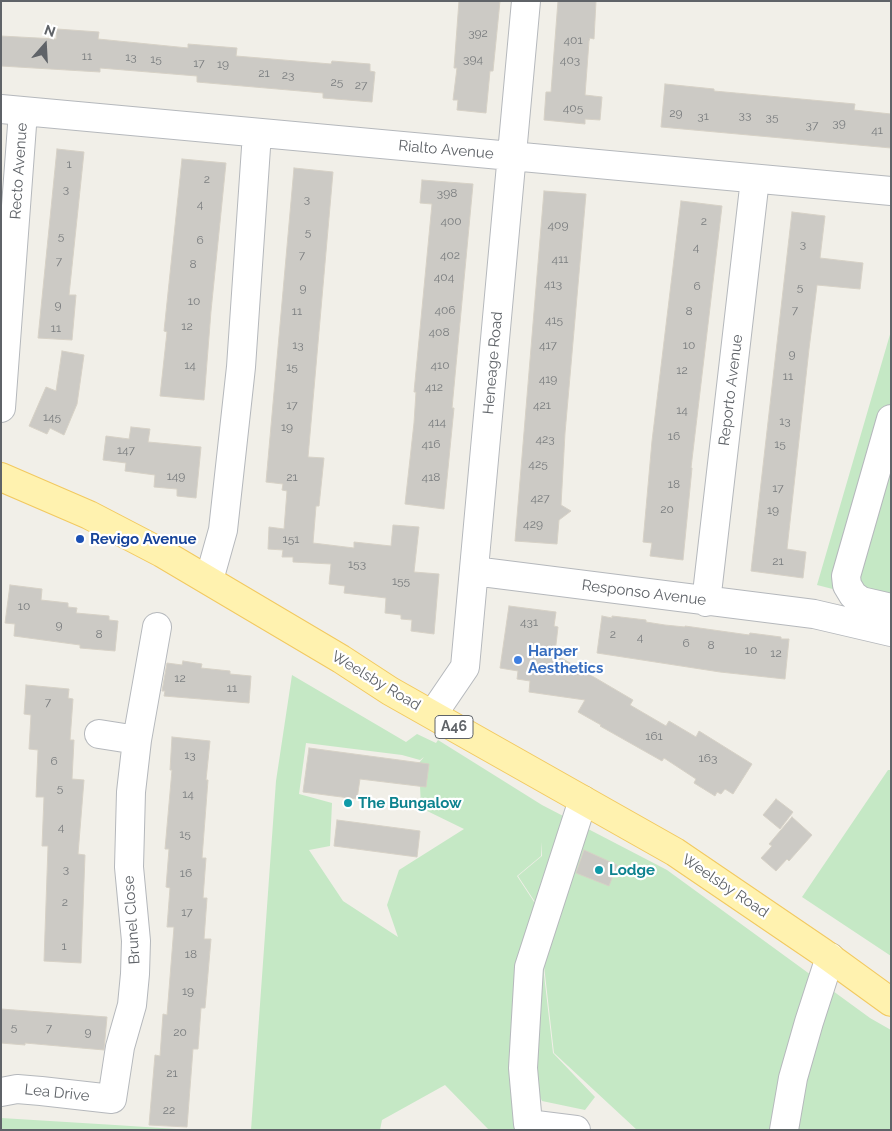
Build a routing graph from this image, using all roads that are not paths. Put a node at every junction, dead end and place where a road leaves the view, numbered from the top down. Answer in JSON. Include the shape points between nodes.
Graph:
{"nodes":[{"id":1,"x":526,"y":1,"type":"edge"},
{"id":2,"x":12,"y":111,"type":"edge"},
{"id":3,"x":257,"y":133,"type":"junction"},
{"id":4,"x":511,"y":155,"type":"junction"},
{"id":5,"x":755,"y":179,"type":"junction"},
{"id":6,"x":891,"y":191,"type":"edge"},
{"id":7,"x":1,"y":408,"type":"edge"},
{"id":8,"x":891,"y":419,"type":"edge"},
{"id":9,"x":1,"y":477,"type":"edge"},
{"id":10,"x":474,"y":571,"type":"junction"},
{"id":11,"x":209,"y":580,"type":"junction"},
{"id":12,"x":706,"y":602,"type":"junction"},
{"id":13,"x":891,"y":608,"type":"edge"},
{"id":14,"x":157,"y":627,"type":"dead end"},
{"id":15,"x":891,"y":632,"type":"edge"},
{"id":16,"x":433,"y":714,"type":"junction"},
{"id":17,"x":99,"y":734,"type":"dead end"},
{"id":18,"x":137,"y":740,"type":"junction"},
{"id":19,"x":583,"y":800,"type":"junction"},
{"id":20,"x":830,"y":957,"type":"junction"},
{"id":21,"x":891,"y":1002,"type":"edge"},
{"id":22,"x":1,"y":1092,"type":"edge"},
{"id":23,"x":112,"y":1099,"type":"joint"},
{"id":24,"x":576,"y":1130,"type":"edge"},
{"id":25,"x":784,"y":1130,"type":"edge"}],
"edges":[{"from":1,"to":4,"type":"street","name":"Heneage Road"},
{"from":2,"to":3,"type":"street","name":"Rialto Avenue"},
{"from":2,"to":7,"type":"street","name":"Recto Avenue"},
{"from":3,"to":4,"type":"street","name":"Rialto Avenue"},
{"from":3,"to":11,"type":"street","via":[[241,367],[223,530]]},
{"from":4,"to":5,"type":"street","name":"Rialto Avenue"},
{"from":4,"to":10,"type":"street","name":"Heneage Road"},
{"from":5,"to":6,"type":"street","name":"Rialto Avenue"},
{"from":5,"to":12,"type":"street","name":"Reporto Avenue"},
{"from":8,"to":13,"type":"street","via":[[846,576],[847,585],[861,601]]},
{"from":9,"to":11,"type":"main road","name":"Weelsby Road","number":"A46","via":[[89,515]]},
{"from":10,"to":12,"type":"street","name":"Responso Avenue"},
{"from":10,"to":16,"type":"street","name":"Heneage Road","via":[[465,667]]},
{"from":11,"to":16,"type":"main road","name":"Weelsby Road","number":"A46"},
{"from":12,"to":15,"type":"street","name":"Responso Avenue","via":[[814,614]]},
{"from":14,"to":18,"type":"street","name":"Brunel Close"},
{"from":16,"to":19,"type":"main road","name":"Weelsby Road","number":"A46"},
{"from":17,"to":18,"type":"street"},
{"from":18,"to":23,"type":"street","name":"Brunel Close","via":[[128,867],[136,941],[135,974],[132,1005],[120,1047]]},
{"from":19,"to":20,"type":"main road","name":"Weelsby Road","number":"A46","via":[[675,852]]},
{"from":19,"to":24,"type":"street","via":[[529,967],[523,1068],[528,1124]]},
{"from":20,"to":21,"type":"main road","name":"Weelsby Road","number":"A46"},
{"from":20,"to":25,"type":"street","via":[[793,1078]]},
{"from":22,"to":23,"type":"street","name":"Lea Drive","via":[[17,1089]]}]}
